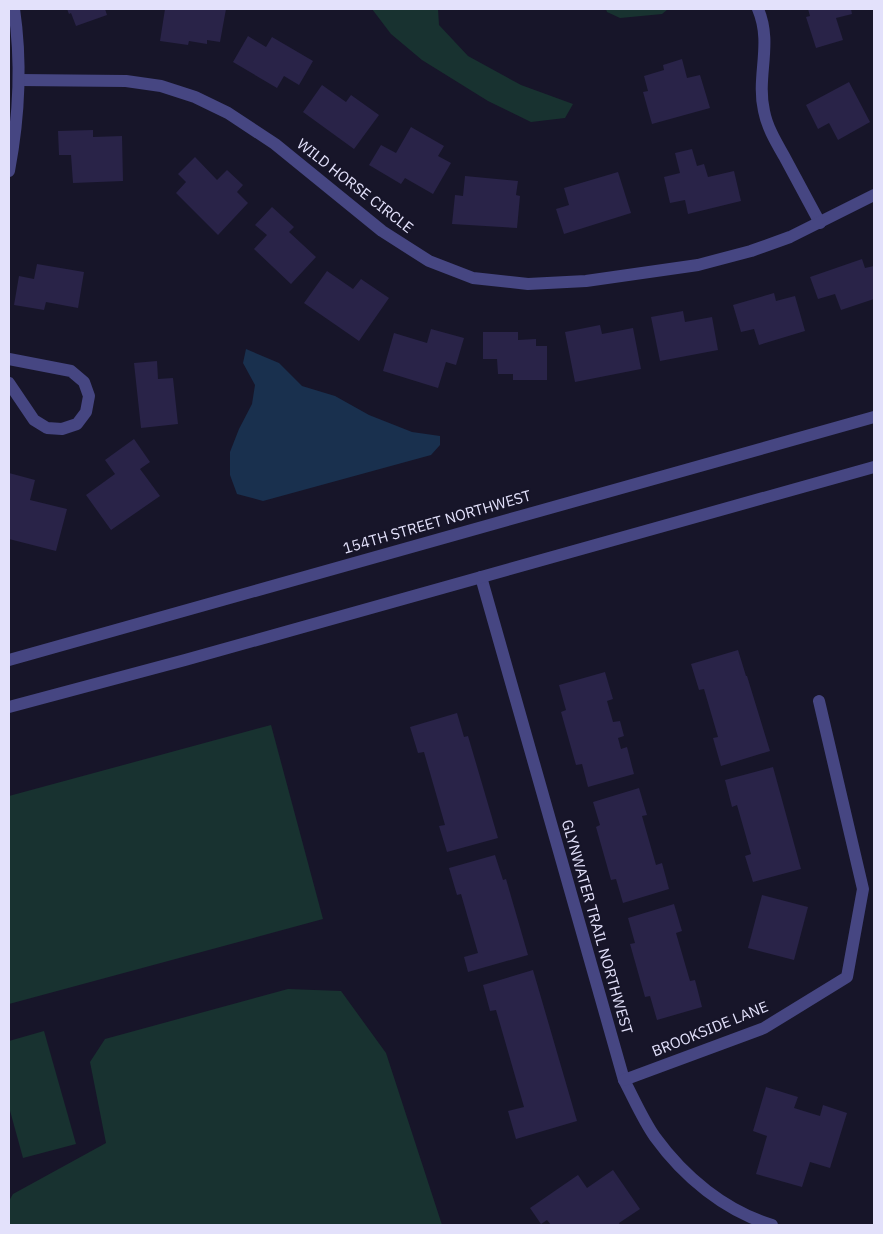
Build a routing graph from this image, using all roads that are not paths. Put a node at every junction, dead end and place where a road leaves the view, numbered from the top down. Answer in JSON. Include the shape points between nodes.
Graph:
{"nodes":[{"id":1,"x":14,"y":9,"type":"edge"},
{"id":2,"x":758,"y":9,"type":"edge"},
{"id":3,"x":19,"y":80,"type":"junction"},
{"id":4,"x":9,"y":171,"type":"edge"},
{"id":5,"x":874,"y":195,"type":"edge"},
{"id":6,"x":820,"y":224,"type":"junction"},
{"id":7,"x":9,"y":359,"type":"edge"},
{"id":8,"x":9,"y":383,"type":"edge"},
{"id":9,"x":874,"y":417,"type":"edge"},
{"id":10,"x":874,"y":467,"type":"edge"},
{"id":11,"x":481,"y":577,"type":"junction"},
{"id":12,"x":9,"y":660,"type":"edge"},
{"id":13,"x":819,"y":701,"type":"dead end"},
{"id":14,"x":9,"y":707,"type":"edge"},
{"id":15,"x":624,"y":1080,"type":"junction"},
{"id":16,"x":772,"y":1225,"type":"edge"}],
"edges":[{"from":1,"to":3,"type":"street"},
{"from":2,"to":6,"type":"street","via":[[763,21],[765,54],[764,111],[771,131]]},
{"from":3,"to":4,"type":"street"},
{"from":3,"to":6,"type":"street","name":"WILD HORSE CIRCLE","via":[[126,81],[161,86],[195,97],[275,144],[382,231],[429,261],[473,278],[528,284],[586,281],[698,265],[752,251]]},
{"from":5,"to":6,"type":"street","name":"WILD HORSE CIRCLE"},
{"from":7,"to":8,"type":"street","via":[[71,371],[84,382],[89,396],[86,412],[77,424],[62,430],[47,428],[34,420]]},
{"from":9,"to":12,"type":"street","name":"154TH STREET NORTHWEST"},
{"from":10,"to":11,"type":"street"},
{"from":11,"to":14,"type":"street"},
{"from":11,"to":15,"type":"street","name":"GLYNWATER TRAIL NORTHWEST"},
{"from":13,"to":15,"type":"street","name":"BROOKSIDE LANE","via":[[863,889],[847,977],[764,1028]]},
{"from":15,"to":16,"type":"street","name":"GLYNWATER TRAIL NORTHWEST","via":[[654,1136],[696,1182],[727,1204]]}]}
